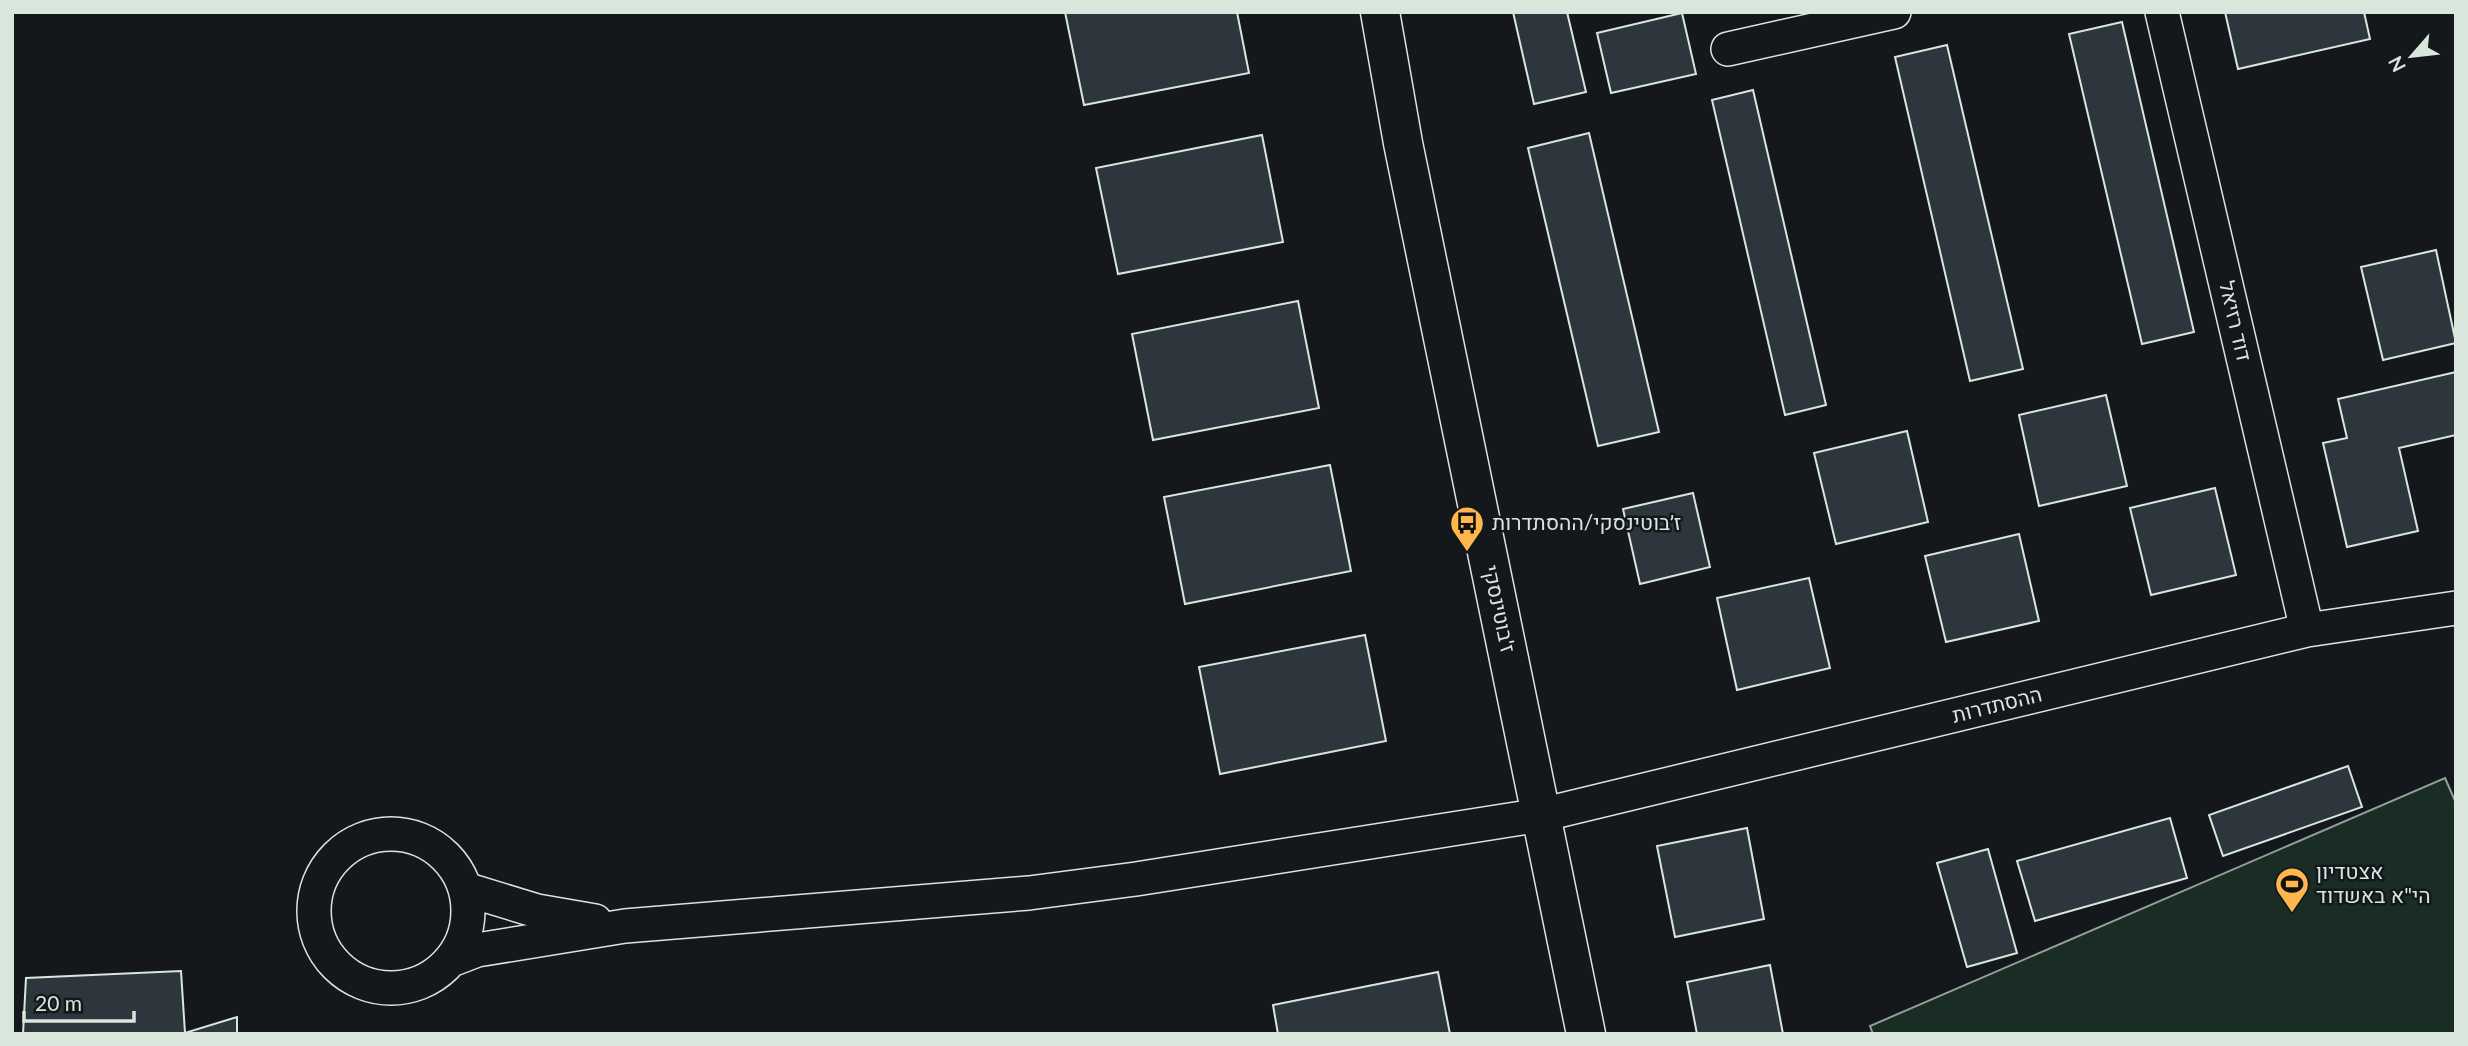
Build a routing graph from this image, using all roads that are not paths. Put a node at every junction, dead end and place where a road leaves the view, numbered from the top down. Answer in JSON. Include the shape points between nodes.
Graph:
{"nodes":[{"id":1,"x":1358,"y":12,"type":"edge"},
{"id":2,"x":1380,"y":12,"type":"edge"},
{"id":3,"x":2162,"y":12,"type":"edge"},
{"id":4,"x":1881,"y":14,"type":"edge"},
{"id":5,"x":1728,"y":49,"type":"dead end"},
{"id":6,"x":1403,"y":143,"type":"junction"},
{"id":7,"x":2456,"y":608,"type":"edge"},
{"id":8,"x":2307,"y":630,"type":"junction"},
{"id":9,"x":1541,"y":815,"type":"junction"},
{"id":10,"x":465,"y":889,"type":"junction"},
{"id":11,"x":625,"y":926,"type":"junction"},
{"id":12,"x":451,"y":960,"type":"junction"},
{"id":13,"x":1586,"y":1034,"type":"edge"}],
"edges":[{"from":1,"to":6,"type":"street","name":"ז'בוטינסקי"},
{"from":2,"to":6,"type":"street","name":"ז'בוטינסקי"},
{"from":3,"to":8,"type":"street","name":"דוד רזיאל"},
{"from":4,"to":5,"type":"street"},
{"from":6,"to":9,"type":"street","name":"ז'בוטינסקי"},
{"from":7,"to":8,"type":"street","name":"ההסתדרות"},
{"from":8,"to":9,"type":"street","name":"ההסתדרות"},
{"from":9,"to":11,"type":"street","name":"ההסתדרות","via":[[1029,893]]},
{"from":9,"to":13,"type":"street","name":"ז'בוטינסקי"},
{"from":10,"to":11,"type":"street","via":[[537,911]]},
{"from":10,"to":12,"type":"street","via":[[467,926]]},
{"from":10,"to":12,"type":"street","via":[[446,856],[430,844],[390,834],[350,846],[326,870],[317,891],[318,935],[345,973],[370,985],[396,989],[421,983]]},
{"from":11,"to":12,"type":"street","via":[[491,947]]}]}
